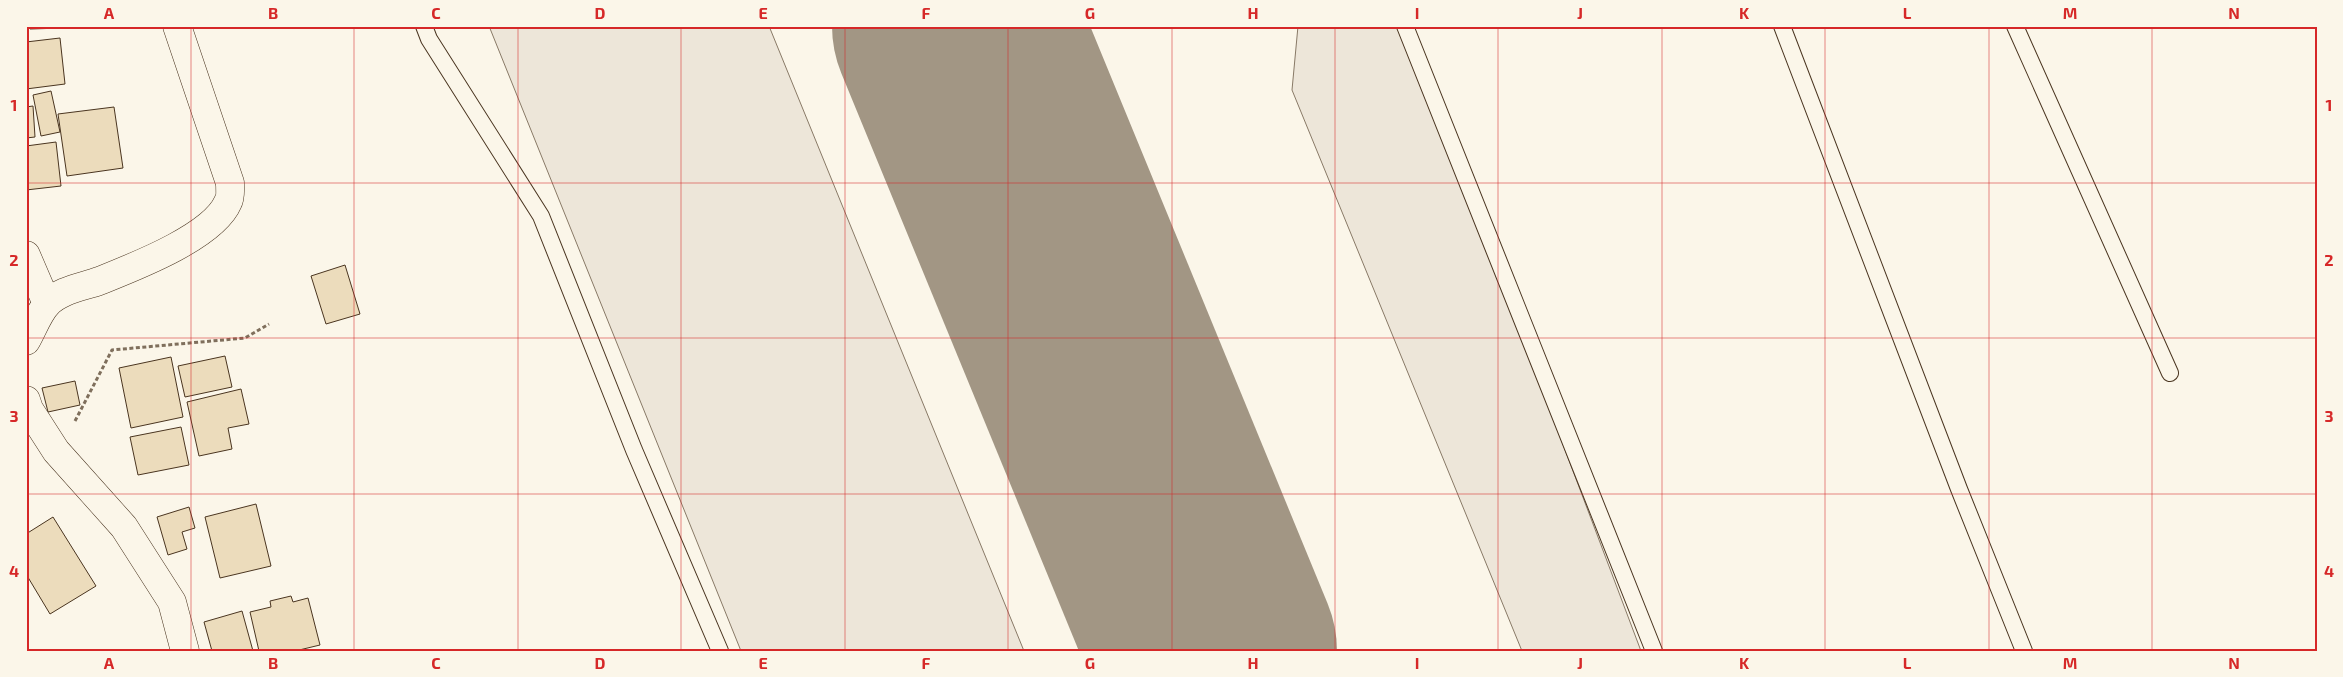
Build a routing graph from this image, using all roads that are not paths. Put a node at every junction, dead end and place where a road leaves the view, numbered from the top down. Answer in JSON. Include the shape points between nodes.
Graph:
{"nodes":[{"id":1,"x":177,"y":26,"type":"edge"},
{"id":2,"x":424,"y":26,"type":"edge"},
{"id":3,"x":1405,"y":26,"type":"edge"},
{"id":4,"x":1782,"y":26,"type":"edge"},
{"id":5,"x":2015,"y":26,"type":"edge"},
{"id":6,"x":26,"y":255,"type":"edge"},
{"id":7,"x":47,"y":304,"type":"junction"},
{"id":8,"x":26,"y":341,"type":"edge"},
{"id":9,"x":2170,"y":373,"type":"dead end"},
{"id":10,"x":26,"y":400,"type":"edge"},
{"id":11,"x":185,"y":651,"type":"edge"},
{"id":12,"x":720,"y":651,"type":"edge"},
{"id":13,"x":1654,"y":651,"type":"edge"},
{"id":14,"x":2024,"y":651,"type":"edge"}],
"edges":[{"from":1,"to":7,"type":"street","via":[[230,183],[229,201],[220,216],[206,229],[168,251],[99,281],[64,292]]},
{"from":2,"to":12,"type":"lane","via":[[429,39],[541,216],[634,450]]},
{"from":3,"to":13,"type":"lane"},
{"from":4,"to":14,"type":"lane"},
{"from":5,"to":9,"type":"lane"},
{"from":6,"to":7,"type":"street"},
{"from":7,"to":8,"type":"street"},
{"from":10,"to":11,"type":"street","via":[[56,451],[124,527],[172,602]]}]}
